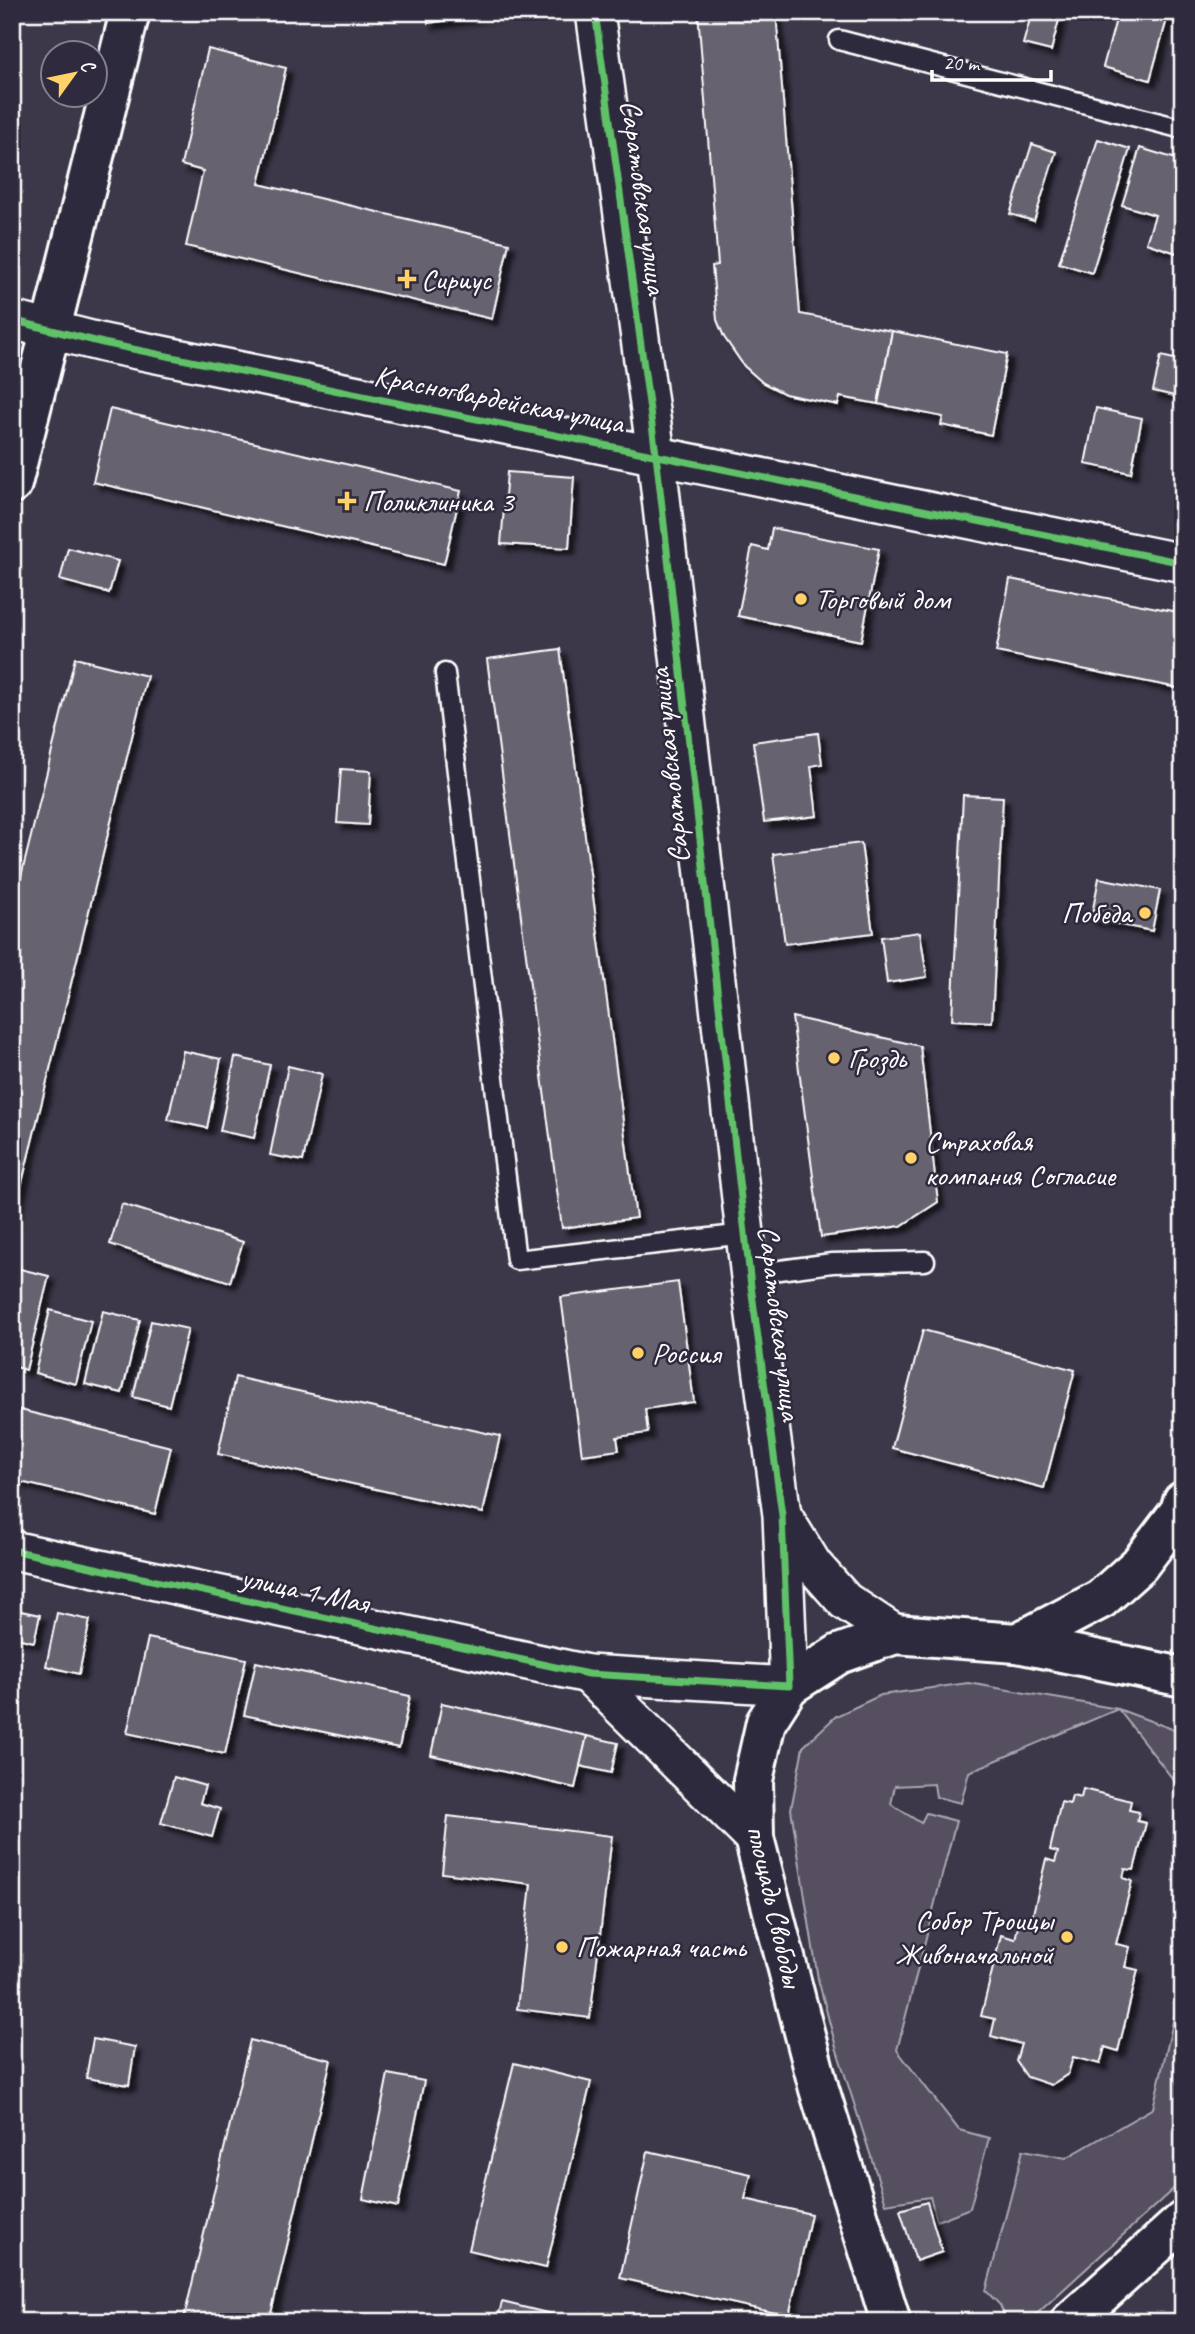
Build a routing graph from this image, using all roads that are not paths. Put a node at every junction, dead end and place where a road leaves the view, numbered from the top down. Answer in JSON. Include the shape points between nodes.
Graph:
{"nodes":[{"id":1,"x":130,"y":12,"type":"edge"},
{"id":2,"x":595,"y":12,"type":"edge"},
{"id":3,"x":839,"y":40,"type":"dead end"},
{"id":4,"x":1183,"y":129,"type":"edge"},
{"id":5,"x":12,"y":320,"type":"edge"},
{"id":6,"x":50,"y":330,"type":"junction"},
{"id":7,"x":656,"y":454,"type":"junction"},
{"id":8,"x":12,"y":484,"type":"edge"},
{"id":9,"x":1183,"y":563,"type":"edge"},
{"id":10,"x":445,"y":673,"type":"dead end"},
{"id":11,"x":745,"y":1234,"type":"junction"},
{"id":12,"x":925,"y":1261,"type":"dead end"},
{"id":13,"x":750,"y":1274,"type":"junction"},
{"id":14,"x":1182,"y":1510,"type":"edge"},
{"id":15,"x":782,"y":1515,"type":"junction"},
{"id":16,"x":12,"y":1550,"type":"edge"},
{"id":17,"x":895,"y":1634,"type":"junction"},
{"id":18,"x":1017,"y":1643,"type":"junction"},
{"id":19,"x":588,"y":1674,"type":"junction"},
{"id":20,"x":1183,"y":1676,"type":"edge"},
{"id":21,"x":789,"y":1686,"type":"junction"},
{"id":22,"x":754,"y":1838,"type":"junction"},
{"id":23,"x":1183,"y":2221,"type":"edge"},
{"id":24,"x":891,"y":2322,"type":"edge"},
{"id":25,"x":1070,"y":2322,"type":"edge"}],
"edges":[{"from":1,"to":6,"type":"main road"},
{"from":2,"to":7,"type":"street","name":"Саратовская улица"},
{"from":3,"to":4,"type":"lane"},
{"from":5,"to":6,"type":"street","name":"Красногвардейская улица"},
{"from":6,"to":7,"type":"street","name":"Красногвардейская улица"},
{"from":6,"to":8,"type":"main road"},
{"from":7,"to":9,"type":"street","name":"Красногвардейская улица"},
{"from":7,"to":11,"type":"street","name":"Саратовская улица"},
{"from":10,"to":11,"type":"lane","via":[[516,1260]]},
{"from":11,"to":13,"type":"street","name":"Саратовская улица"},
{"from":12,"to":13,"type":"lane","via":[[832,1263]]},
{"from":13,"to":15,"type":"street","name":"Саратовская улица"},
{"from":14,"to":18,"type":"main road","via":[[1139,1565],[1101,1599]]},
{"from":15,"to":17,"type":"street","via":[[813,1565],[845,1601]]},
{"from":15,"to":21,"type":"street","name":"Саратовская улица"},
{"from":16,"to":19,"type":"street","name":"улица 1 Мая"},
{"from":17,"to":18,"type":"main road","name":"площадь Свободы"},
{"from":17,"to":21,"type":"main road","name":"площадь Свободы","via":[[839,1654]]},
{"from":18,"to":20,"type":"main road","name":"площадь Свободы"},
{"from":19,"to":21,"type":"street","name":"улица 1 Мая"},
{"from":19,"to":22,"type":"street"},
{"from":21,"to":22,"type":"main road","name":"площадь Свободы","via":[[766,1722],[753,1780]]},
{"from":22,"to":24,"type":"main road","name":"площадь Свободы","via":[[819,2089]]},
{"from":23,"to":25,"type":"main road"}]}
